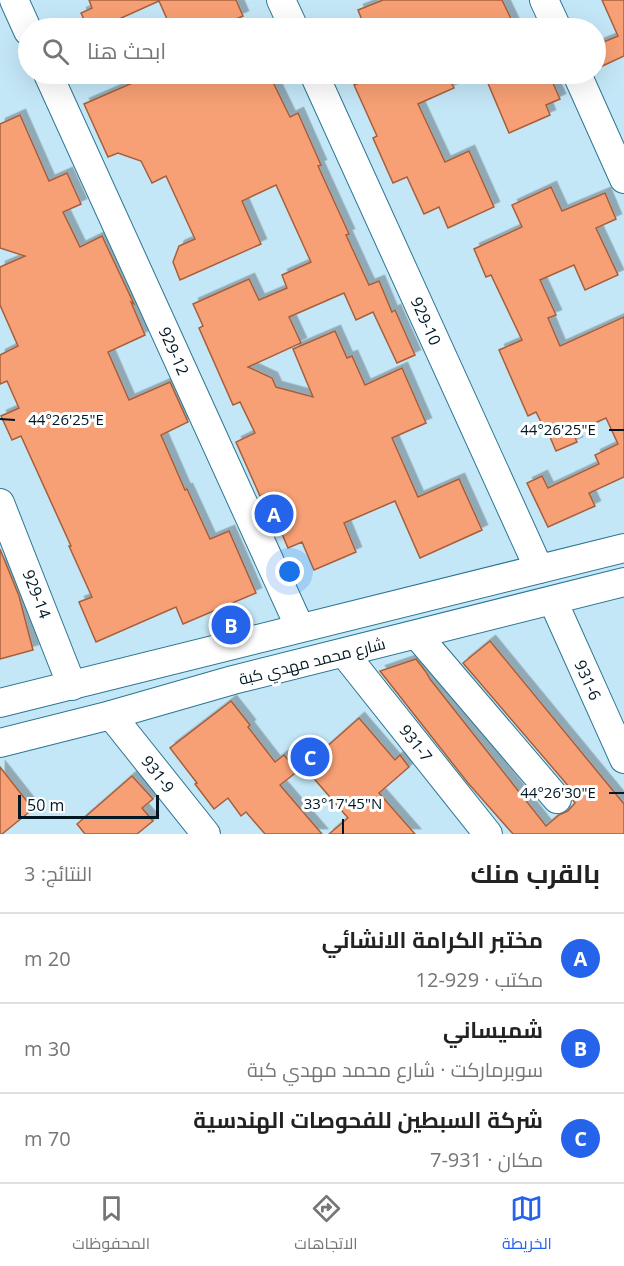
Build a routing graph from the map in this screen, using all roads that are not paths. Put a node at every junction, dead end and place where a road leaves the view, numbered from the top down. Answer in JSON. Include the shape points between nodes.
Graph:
{"nodes":[{"id":1,"x":14,"y":0,"type":"edge"},
{"id":2,"x":281,"y":0,"type":"edge"},
{"id":3,"x":544,"y":0,"type":"edge"},
{"id":4,"x":22,"y":18,"type":"edge"},
{"id":5,"x":289,"y":18,"type":"edge"},
{"id":6,"x":552,"y":18,"type":"edge"},
{"id":7,"x":53,"y":84,"type":"edge"},
{"id":8,"x":319,"y":84,"type":"edge"},
{"id":9,"x":581,"y":84,"type":"edge"},
{"id":10,"x":624,"y":179,"type":"edge"},
{"id":11,"x":0,"y":503,"type":"edge"},
{"id":12,"x":624,"y":548,"type":"edge"},
{"id":13,"x":539,"y":569,"type":"junction"},
{"id":14,"x":624,"y":582,"type":"edge"},
{"id":15,"x":553,"y":601,"type":"junction"},
{"id":16,"x":300,"y":628,"type":"junction"},
{"id":17,"x":417,"y":635,"type":"junction"},
{"id":18,"x":232,"y":645,"type":"junction"},
{"id":19,"x":344,"y":653,"type":"junction"},
{"id":20,"x":232,"y":680,"type":"junction"},
{"id":21,"x":72,"y":686,"type":"junction"},
{"id":22,"x":0,"y":703,"type":"edge"},
{"id":23,"x":111,"y":714,"type":"junction"},
{"id":24,"x":0,"y":743,"type":"edge"},
{"id":25,"x":624,"y":759,"type":"edge"},
{"id":26,"x":557,"y":799,"type":"dead end"},
{"id":27,"x":206,"y":834,"type":"edge"},
{"id":28,"x":488,"y":834,"type":"edge"}],
"edges":[{"from":1,"to":4,"type":"street"},
{"from":2,"to":5,"type":"street"},
{"from":3,"to":6,"type":"street"},
{"from":7,"to":16,"type":"street","name":"929-12"},
{"from":8,"to":13,"type":"street","name":"929-10"},
{"from":9,"to":10,"type":"street"},
{"from":11,"to":21,"type":"street","name":"929-14"},
{"from":12,"to":13,"type":"street","name":"شارع محمد مهدي كبة"},
{"from":13,"to":16,"type":"street","name":"شارع محمد مهدي كبة"},
{"from":14,"to":15,"type":"street","name":"شارع محمد مهدي كبة"},
{"from":15,"to":17,"type":"street","name":"شارع محمد مهدي كبة"},
{"from":15,"to":25,"type":"street","name":"931-6"},
{"from":16,"to":18,"type":"street","name":"شارع محمد مهدي كبة"},
{"from":17,"to":19,"type":"street","name":"شارع محمد مهدي كبة"},
{"from":17,"to":26,"type":"street"},
{"from":18,"to":20,"type":"street"},
{"from":18,"to":21,"type":"street","name":"شارع محمد مهدي كبة"},
{"from":19,"to":20,"type":"street","name":"شارع محمد مهدي كبة"},
{"from":19,"to":28,"type":"street","name":"931-7"},
{"from":20,"to":23,"type":"street","name":"شارع محمد مهدي كبة"},
{"from":21,"to":22,"type":"street","name":"شارع محمد مهدي كبة"},
{"from":23,"to":24,"type":"street","name":"شارع محمد مهدي كبة"},
{"from":23,"to":27,"type":"street","name":"931-9"}]}
